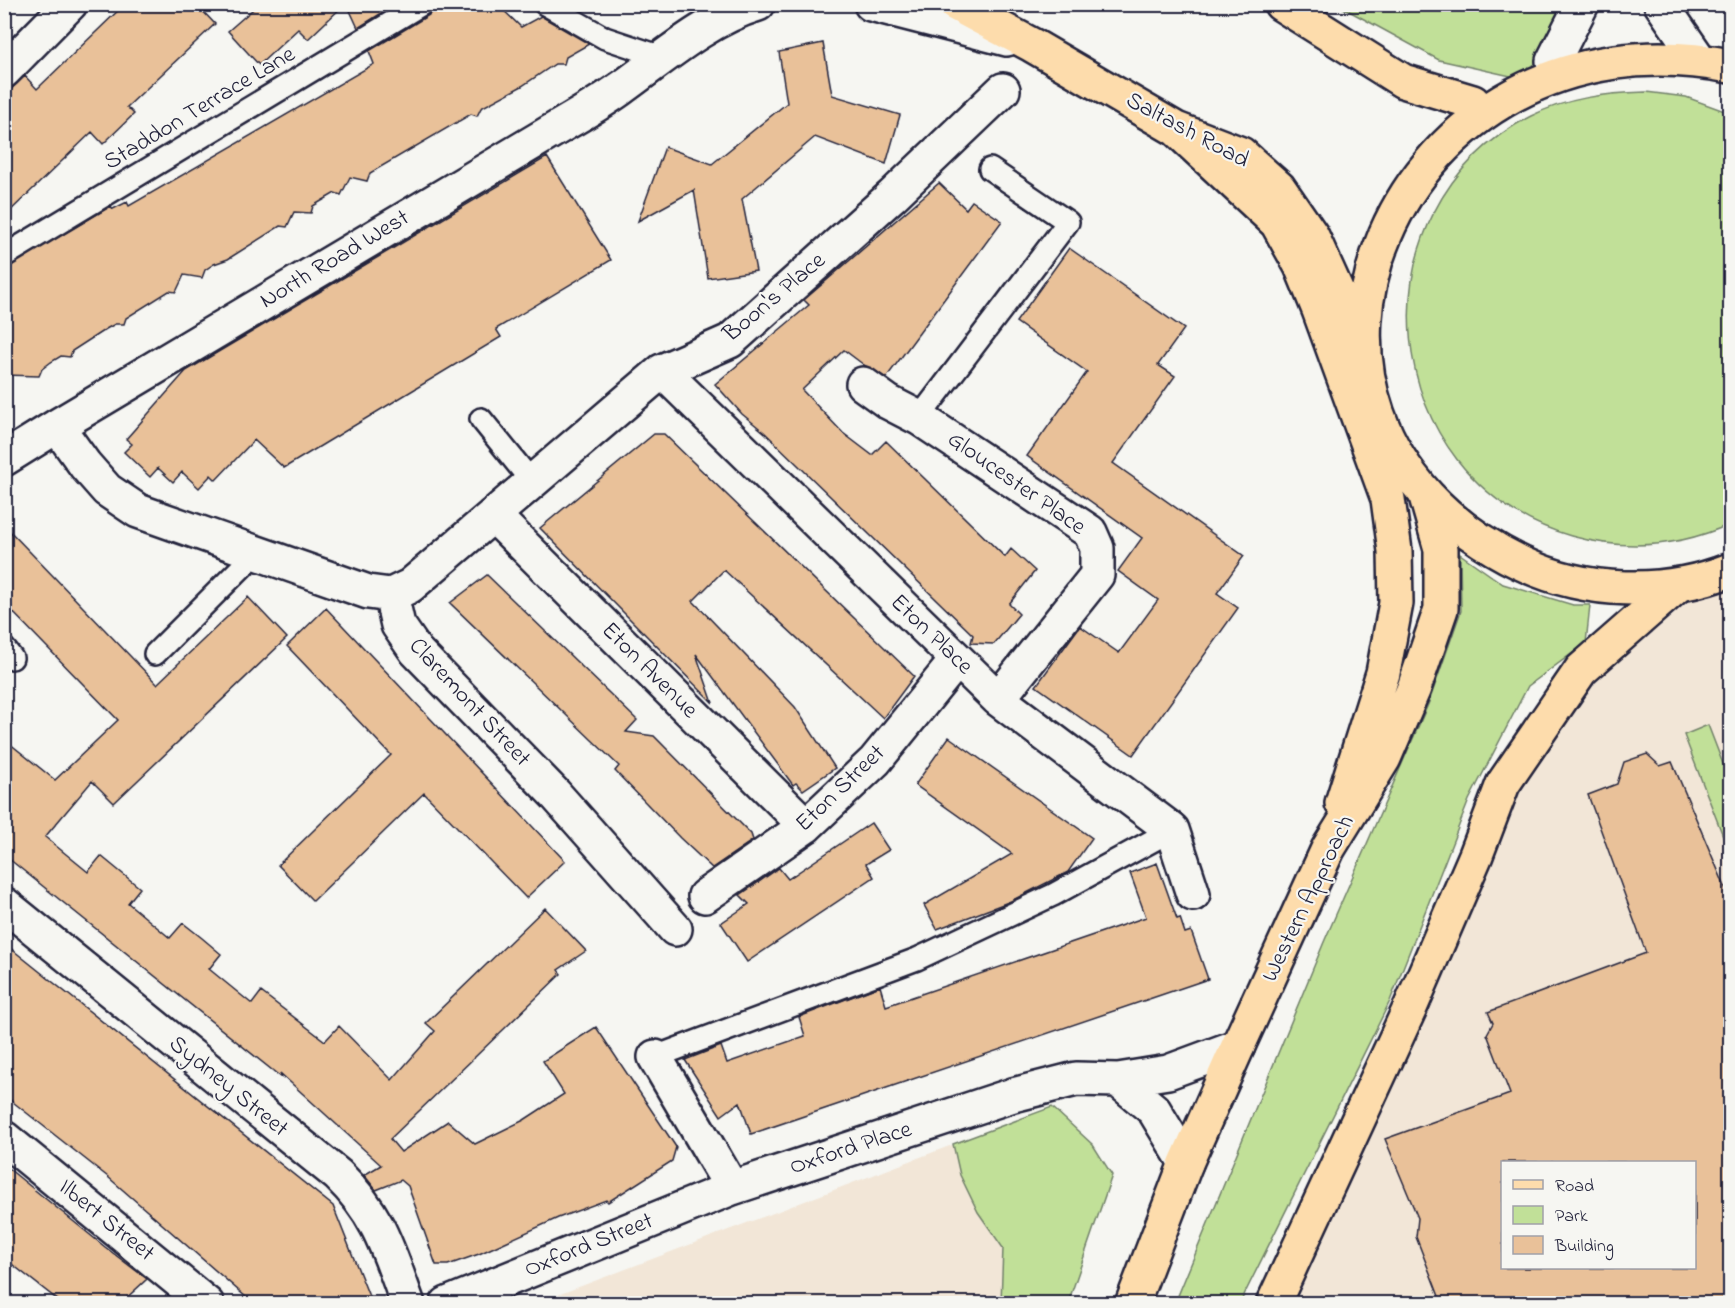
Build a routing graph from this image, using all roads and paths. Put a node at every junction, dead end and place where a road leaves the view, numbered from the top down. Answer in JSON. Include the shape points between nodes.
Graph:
{"nodes":[{"id":1,"x":70,"y":4,"type":"edge"},
{"id":2,"x":422,"y":4,"type":"edge"},
{"id":3,"x":545,"y":4,"type":"edge"},
{"id":4,"x":710,"y":4,"type":"edge"},
{"id":5,"x":758,"y":4,"type":"edge"},
{"id":6,"x":871,"y":4,"type":"edge"},
{"id":7,"x":954,"y":4,"type":"edge"},
{"id":8,"x":1281,"y":4,"type":"edge"},
{"id":9,"x":1582,"y":4,"type":"edge"},
{"id":10,"x":1661,"y":4,"type":"edge"},
{"id":11,"x":1032,"y":45,"type":"junction"},
{"id":12,"x":1696,"y":55,"type":"junction"},
{"id":13,"x":663,"y":57,"type":"junction"},
{"id":14,"x":1553,"y":61,"type":"junction"},
{"id":15,"x":1731,"y":66,"type":"edge"},
{"id":16,"x":4,"y":71,"type":"edge"},
{"id":17,"x":1003,"y":90,"type":"dead end"},
{"id":18,"x":1473,"y":102,"type":"junction"},
{"id":19,"x":1176,"y":129,"type":"junction"},
{"id":20,"x":990,"y":169,"type":"dead end"},
{"id":21,"x":4,"y":256,"type":"edge"},
{"id":22,"x":1366,"y":358,"type":"junction"},
{"id":23,"x":662,"y":371,"type":"junction"},
{"id":24,"x":863,"y":384,"type":"dead end"},
{"id":25,"x":919,"y":418,"type":"junction"},
{"id":26,"x":481,"y":419,"type":"dead end"},
{"id":27,"x":57,"y":426,"type":"junction"},
{"id":28,"x":4,"y":459,"type":"edge"},
{"id":29,"x":532,"y":482,"type":"junction"},
{"id":30,"x":1424,"y":488,"type":"junction"},
{"id":31,"x":493,"y":515,"type":"junction"},
{"id":32,"x":255,"y":554,"type":"junction"},
{"id":33,"x":1731,"y":570,"type":"edge"},
{"id":34,"x":1678,"y":585,"type":"junction"},
{"id":35,"x":391,"y":595,"type":"junction"},
{"id":36,"x":155,"y":654,"type":"dead end"},
{"id":37,"x":957,"y":660,"type":"junction"},
{"id":38,"x":998,"y":699,"type":"junction"},
{"id":39,"x":806,"y":826,"type":"junction"},
{"id":40,"x":1172,"y":830,"type":"junction"},
{"id":41,"x":1328,"y":849,"type":"junction"},
{"id":42,"x":1193,"y":894,"type":"dead end"},
{"id":43,"x":705,"y":896,"type":"dead end"},
{"id":44,"x":4,"y":904,"type":"edge"},
{"id":45,"x":675,"y":929,"type":"dead end"},
{"id":46,"x":1238,"y":1046,"type":"junction"},
{"id":47,"x":655,"y":1057,"type":"joint"},
{"id":48,"x":1118,"y":1080,"type":"junction"},
{"id":49,"x":4,"y":1138,"type":"edge"},
{"id":50,"x":1186,"y":1163,"type":"junction"},
{"id":51,"x":732,"y":1188,"type":"junction"},
{"id":52,"x":207,"y":1304,"type":"edge"},
{"id":53,"x":408,"y":1304,"type":"edge"},
{"id":54,"x":447,"y":1304,"type":"edge"},
{"id":55,"x":1132,"y":1304,"type":"edge"},
{"id":56,"x":1273,"y":1304,"type":"edge"}],
"edges":[{"from":1,"to":16,"type":"street"},
{"from":2,"to":21,"type":"lane","name":"Staddon Terrace Lane"},
{"from":3,"to":13,"type":"lane","via":[[605,38]]},
{"from":4,"to":13,"type":"street","name":"North Road West"},
{"from":5,"to":13,"type":"street","name":"North Road West","via":[[740,10]]},
{"from":6,"to":11,"type":"street"},
{"from":7,"to":11,"type":"main road","name":"Saltash Road"},
{"from":8,"to":18,"type":"main road","via":[[1404,81]]},
{"from":9,"to":14,"type":"street"},
{"from":10,"to":12,"type":"street"},
{"from":11,"to":19,"type":"main road","name":"Saltash Road"},
{"from":12,"to":14,"type":"main road","via":[[1648,48],[1600,50]]},
{"from":12,"to":15,"type":"main road"},
{"from":13,"to":27,"type":"street","name":"North Road West","via":[[564,124]]},
{"from":14,"to":18,"type":"main road","via":[[1515,76]]},
{"from":17,"to":23,"type":"street","name":"Boon's Place","via":[[730,341]]},
{"from":18,"to":22,"type":"main road","via":[[1437,134],[1407,172],[1385,215],[1370,261],[1365,300]]},
{"from":19,"to":22,"type":"main road","name":"Saltash Road","via":[[1241,154],[1279,188],[1312,236]]},
{"from":19,"to":41,"type":"main road","via":[[1277,223],[1319,310],[1388,499],[1396,603],[1383,673]]},
{"from":20,"to":25,"type":"lane","via":[[1068,222]]},
{"from":22,"to":30,"type":"main road","via":[[1378,405],[1397,449]]},
{"from":23,"to":29,"type":"street","name":"Boon's Place"},
{"from":23,"to":37,"type":"street","name":"Eton Place"},
{"from":24,"to":25,"type":"street","name":"Gloucester Place"},
{"from":25,"to":38,"type":"street","name":"Gloucester Place","via":[[1090,532],[1097,548],[1097,575]]},
{"from":26,"to":29,"type":"lane"},
{"from":27,"to":28,"type":"street","name":"North Road West"},
{"from":27,"to":32,"type":"street","via":[[107,490],[138,511]]},
{"from":29,"to":31,"type":"street","name":"Boon's Place"},
{"from":30,"to":34,"type":"main road","via":[[1456,523],[1495,550],[1538,571],[1583,584],[1631,589]]},
{"from":30,"to":41,"type":"main road","name":"Western Approach","via":[[1441,549],[1441,609],[1414,688],[1384,758]]},
{"from":31,"to":35,"type":"street","name":"Boon's Place","via":[[410,586]]},
{"from":31,"to":39,"type":"street","name":"Eton Avenue"},
{"from":32,"to":35,"type":"street","via":[[368,592]]},
{"from":32,"to":36,"type":"lane"},
{"from":33,"to":34,"type":"main road"},
{"from":34,"to":56,"type":"main road","via":[[1581,670],[1503,784],[1410,1008]]},
{"from":35,"to":45,"type":"street","name":"Claremont Street","via":[[398,625],[416,651],[555,794]]},
{"from":37,"to":38,"type":"street","name":"Eton Place"},
{"from":37,"to":39,"type":"street","name":"Eton Street","via":[[875,761]]},
{"from":38,"to":40,"type":"street","name":"Eton Place"},
{"from":39,"to":43,"type":"street","name":"Eton Street"},
{"from":40,"to":42,"type":"street"},
{"from":40,"to":47,"type":"lane","via":[[1053,895],[917,959]]},
{"from":41,"to":46,"type":"main road","name":"Western Approach"},
{"from":44,"to":53,"type":"street","name":"Sydney Street","via":[[361,1197],[383,1237]]},
{"from":46,"to":48,"type":"street","name":"Oxford Place","via":[[1168,1072]]},
{"from":46,"to":50,"type":"main road","name":"Western Approach"},
{"from":47,"to":51,"type":"street"},
{"from":48,"to":50,"type":"street","via":[[1154,1110]]},
{"from":48,"to":51,"type":"street","name":"Oxford Place","via":[[1076,1079],[1013,1095]]},
{"from":49,"to":52,"type":"street","name":"Ilbert Street"},
{"from":50,"to":55,"type":"main road","name":"Western Approach"},
{"from":51,"to":54,"type":"street","name":"Oxford Street"}]}
